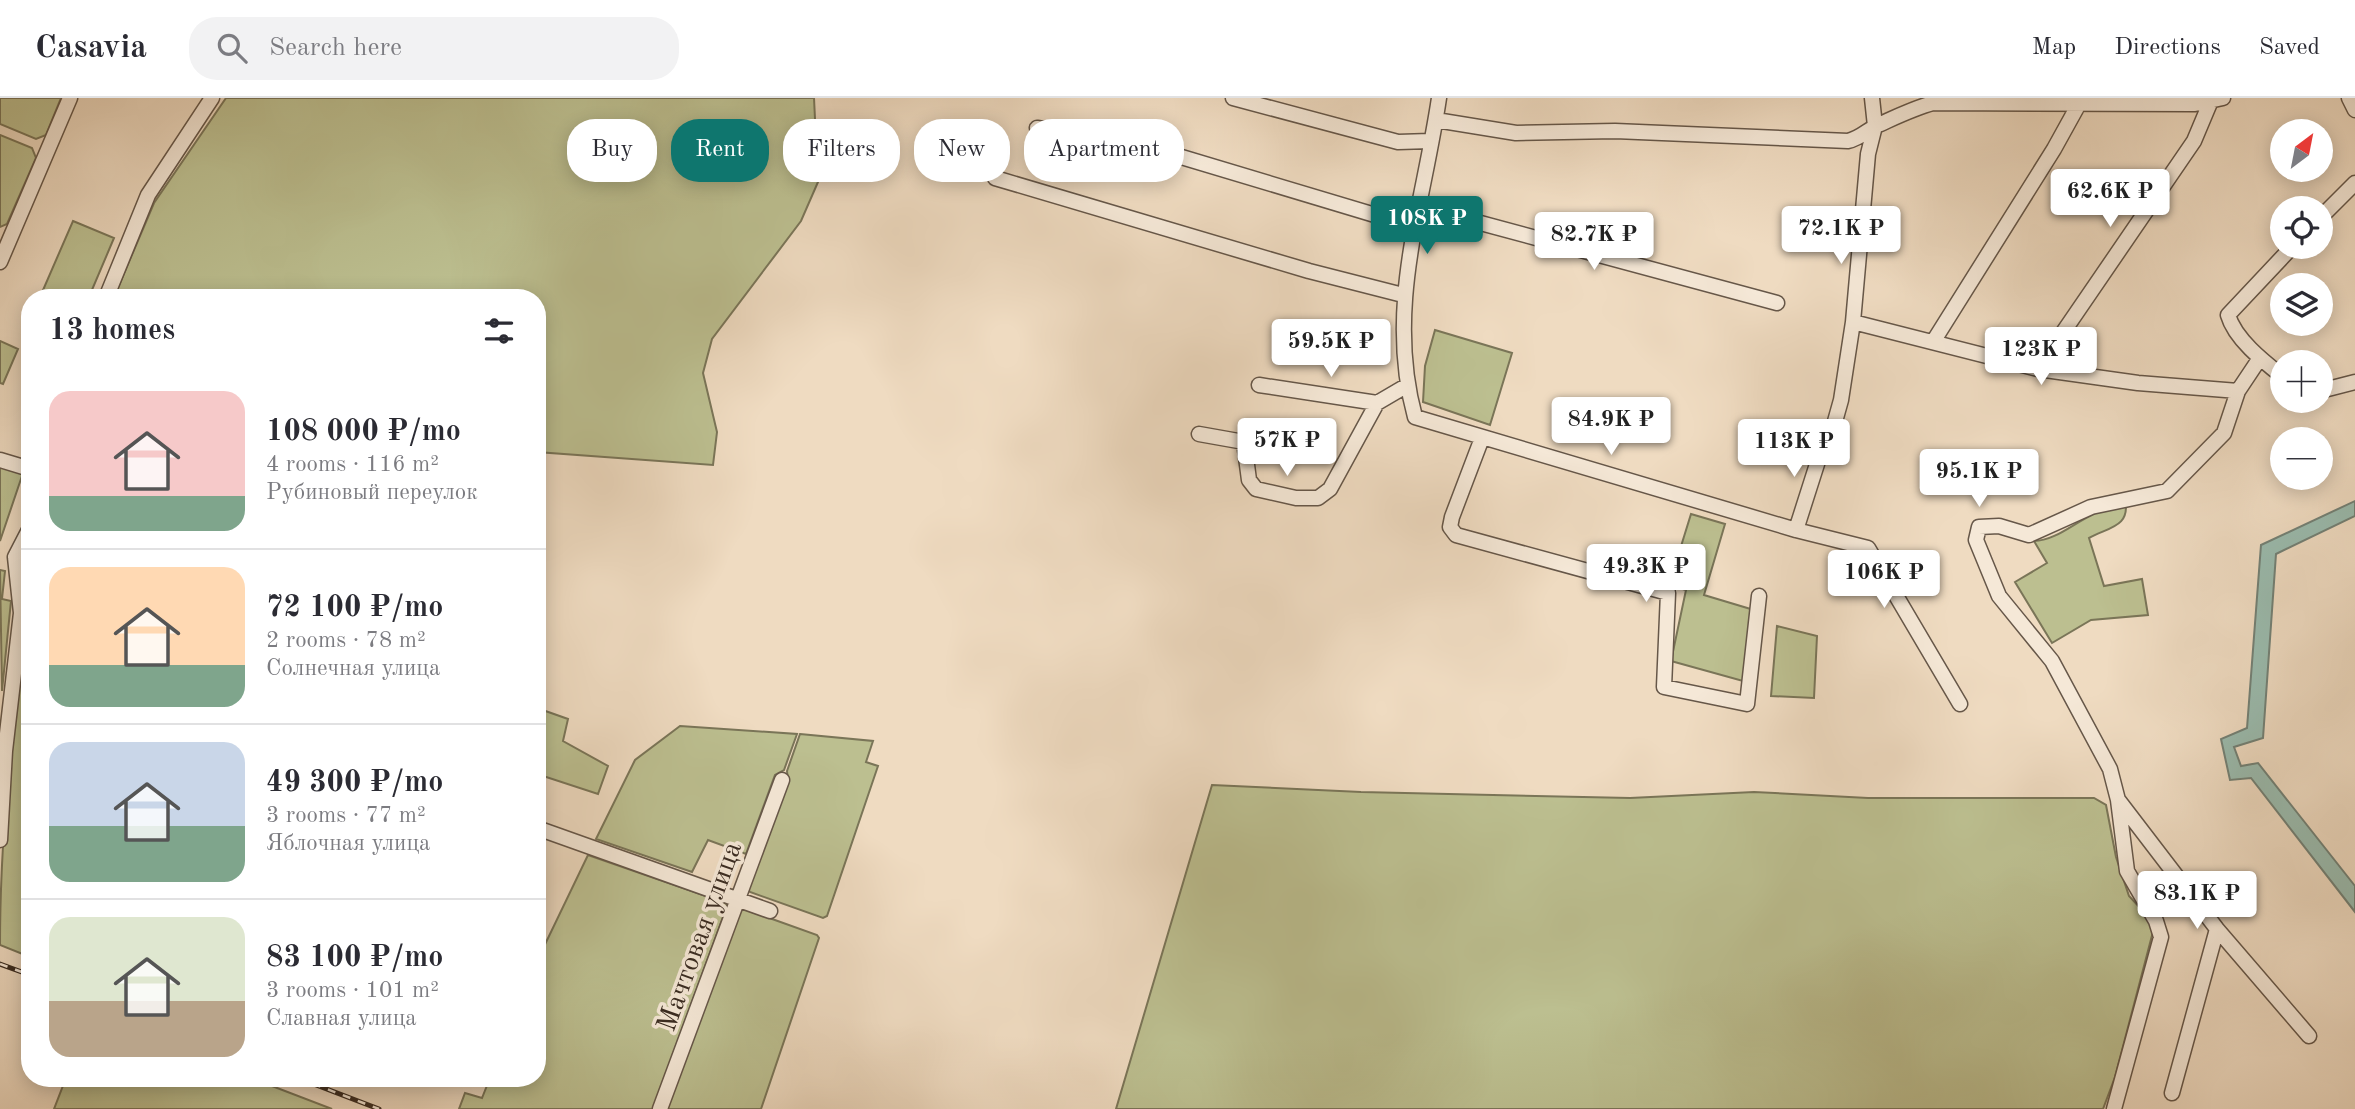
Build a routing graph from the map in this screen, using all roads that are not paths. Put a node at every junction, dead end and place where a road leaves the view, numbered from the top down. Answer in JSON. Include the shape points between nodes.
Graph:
{"nodes":[{"id":1,"x":70,"y":98,"type":"edge"},
{"id":2,"x":212,"y":98,"type":"edge"},
{"id":3,"x":1233,"y":98,"type":"edge"},
{"id":4,"x":1439,"y":98,"type":"edge"},
{"id":5,"x":1872,"y":98,"type":"edge"},
{"id":6,"x":2350,"y":98,"type":"edge"},
{"id":7,"x":2216,"y":101,"type":"edge"},
{"id":8,"x":2080,"y":102,"type":"junction"},
{"id":9,"x":2355,"y":110,"type":"edge"},
{"id":10,"x":1436,"y":120,"type":"junction"},
{"id":11,"x":1875,"y":126,"type":"junction"},
{"id":12,"x":1430,"y":141,"type":"junction"},
{"id":13,"x":1184,"y":158,"type":"edge"},
{"id":14,"x":1009,"y":182,"type":"edge"},
{"id":15,"x":2355,"y":183,"type":"edge"},
{"id":16,"x":2333,"y":205,"type":"edge"},
{"id":17,"x":1421,"y":207,"type":"junction"},
{"id":18,"x":1415,"y":227,"type":"junction"},
{"id":19,"x":2281,"y":259,"type":"edge"},
{"id":20,"x":0,"y":262,"type":"edge"},
{"id":21,"x":110,"y":289,"type":"edge"},
{"id":22,"x":1403,"y":295,"type":"junction"},
{"id":23,"x":1777,"y":303,"type":"dead end"},
{"id":24,"x":1853,"y":321,"type":"junction"},
{"id":25,"x":1933,"y":342,"type":"junction"},
{"id":26,"x":2260,"y":358,"type":"junction"},
{"id":27,"x":2270,"y":366,"type":"edge"},
{"id":28,"x":2038,"y":369,"type":"junction"},
{"id":29,"x":2355,"y":382,"type":"edge"},
{"id":30,"x":1259,"y":385,"type":"dead end"},
{"id":31,"x":1406,"y":386,"type":"junction"},
{"id":32,"x":2333,"y":388,"type":"edge"},
{"id":33,"x":2238,"y":391,"type":"junction"},
{"id":34,"x":1377,"y":403,"type":"junction"},
{"id":35,"x":1199,"y":434,"type":"dead end"},
{"id":36,"x":1482,"y":438,"type":"junction"},
{"id":37,"x":0,"y":460,"type":"edge"},
{"id":38,"x":21,"y":466,"type":"edge"},
{"id":39,"x":1796,"y":530,"type":"junction"},
{"id":40,"x":21,"y":545,"type":"edge"},
{"id":41,"x":15,"y":557,"type":"junction"},
{"id":42,"x":0,"y":563,"type":"edge"},
{"id":43,"x":1759,"y":596,"type":"dead end"},
{"id":44,"x":21,"y":605,"type":"edge"},
{"id":45,"x":21,"y":621,"type":"edge"},
{"id":46,"x":1959,"y":704,"type":"dead end"},
{"id":47,"x":782,"y":780,"type":"dead end"},
{"id":48,"x":2118,"y":800,"type":"junction"},
{"id":49,"x":546,"y":831,"type":"edge"},
{"id":50,"x":0,"y":839,"type":"edge"},
{"id":51,"x":737,"y":900,"type":"junction"},
{"id":52,"x":770,"y":911,"type":"dead end"},
{"id":53,"x":2217,"y":929,"type":"junction"},
{"id":54,"x":2309,"y":1036,"type":"dead end"},
{"id":55,"x":2172,"y":1093,"type":"dead end"},
{"id":56,"x":660,"y":1109,"type":"edge"},
{"id":57,"x":2114,"y":1109,"type":"edge"}],
"edges":[{"from":1,"to":20,"type":"street"},
{"from":2,"to":21,"type":"street","via":[[148,195]]},
{"from":3,"to":12,"type":"street","via":[[1398,142]]},
{"from":4,"to":10,"type":"street"},
{"from":5,"to":11,"type":"street"},
{"from":6,"to":9,"type":"street"},
{"from":7,"to":8,"type":"street"},
{"from":7,"to":28,"type":"street","via":[[2194,141]]},
{"from":8,"to":11,"type":"street","via":[[1933,103]]},
{"from":8,"to":25,"type":"street"},
{"from":10,"to":11,"type":"street","via":[[1516,132],[1615,131],[1848,141],[1861,138]]},
{"from":10,"to":12,"type":"street"},
{"from":11,"to":24,"type":"street","via":[[1868,154]]},
{"from":12,"to":17,"type":"street"},
{"from":13,"to":18,"type":"street"},
{"from":14,"to":22,"type":"street"},
{"from":15,"to":16,"type":"street"},
{"from":17,"to":18,"type":"street"},
{"from":17,"to":23,"type":"street"},
{"from":18,"to":22,"type":"street"},
{"from":19,"to":26,"type":"street","via":[[2228,315]]},
{"from":22,"to":31,"type":"street"},
{"from":24,"to":25,"type":"street"},
{"from":24,"to":39,"type":"street","via":[[1834,425],[1825,439]]},
{"from":25,"to":28,"type":"street"},
{"from":26,"to":27,"type":"street"},
{"from":26,"to":33,"type":"street"},
{"from":28,"to":33,"type":"street"},
{"from":29,"to":32,"type":"street"},
{"from":30,"to":34,"type":"street"},
{"from":31,"to":34,"type":"street"},
{"from":31,"to":36,"type":"street","via":[[1415,417]]},
{"from":33,"to":48,"type":"street","via":[[2224,433],[2167,491],[2091,507],[2029,535],[1999,526],[1979,527],[1976,540],[1999,596],[2052,661],[2097,740]]},
{"from":34,"to":35,"type":"street","via":[[1330,489],[1318,498],[1256,489],[1249,480],[1244,442]]},
{"from":36,"to":39,"type":"street"},
{"from":36,"to":43,"type":"street","via":[[1450,527],[1456,535],[1668,593],[1664,687],[1747,704]]},
{"from":37,"to":38,"type":"street"},
{"from":39,"to":46,"type":"street","via":[[1868,548]]},
{"from":40,"to":41,"type":"street"},
{"from":41,"to":42,"type":"street"},
{"from":41,"to":44,"type":"street"},
{"from":45,"to":50,"type":"street"},
{"from":47,"to":51,"type":"street","name":"Мачтовая улица"},
{"from":48,"to":53,"type":"street"},
{"from":48,"to":57,"type":"street","via":[[2127,871],[2161,937]]},
{"from":49,"to":51,"type":"street"},
{"from":51,"to":52,"type":"street"},
{"from":51,"to":56,"type":"street","name":"Мачтовая улица"},
{"from":53,"to":54,"type":"street"},
{"from":53,"to":55,"type":"street"}]}
